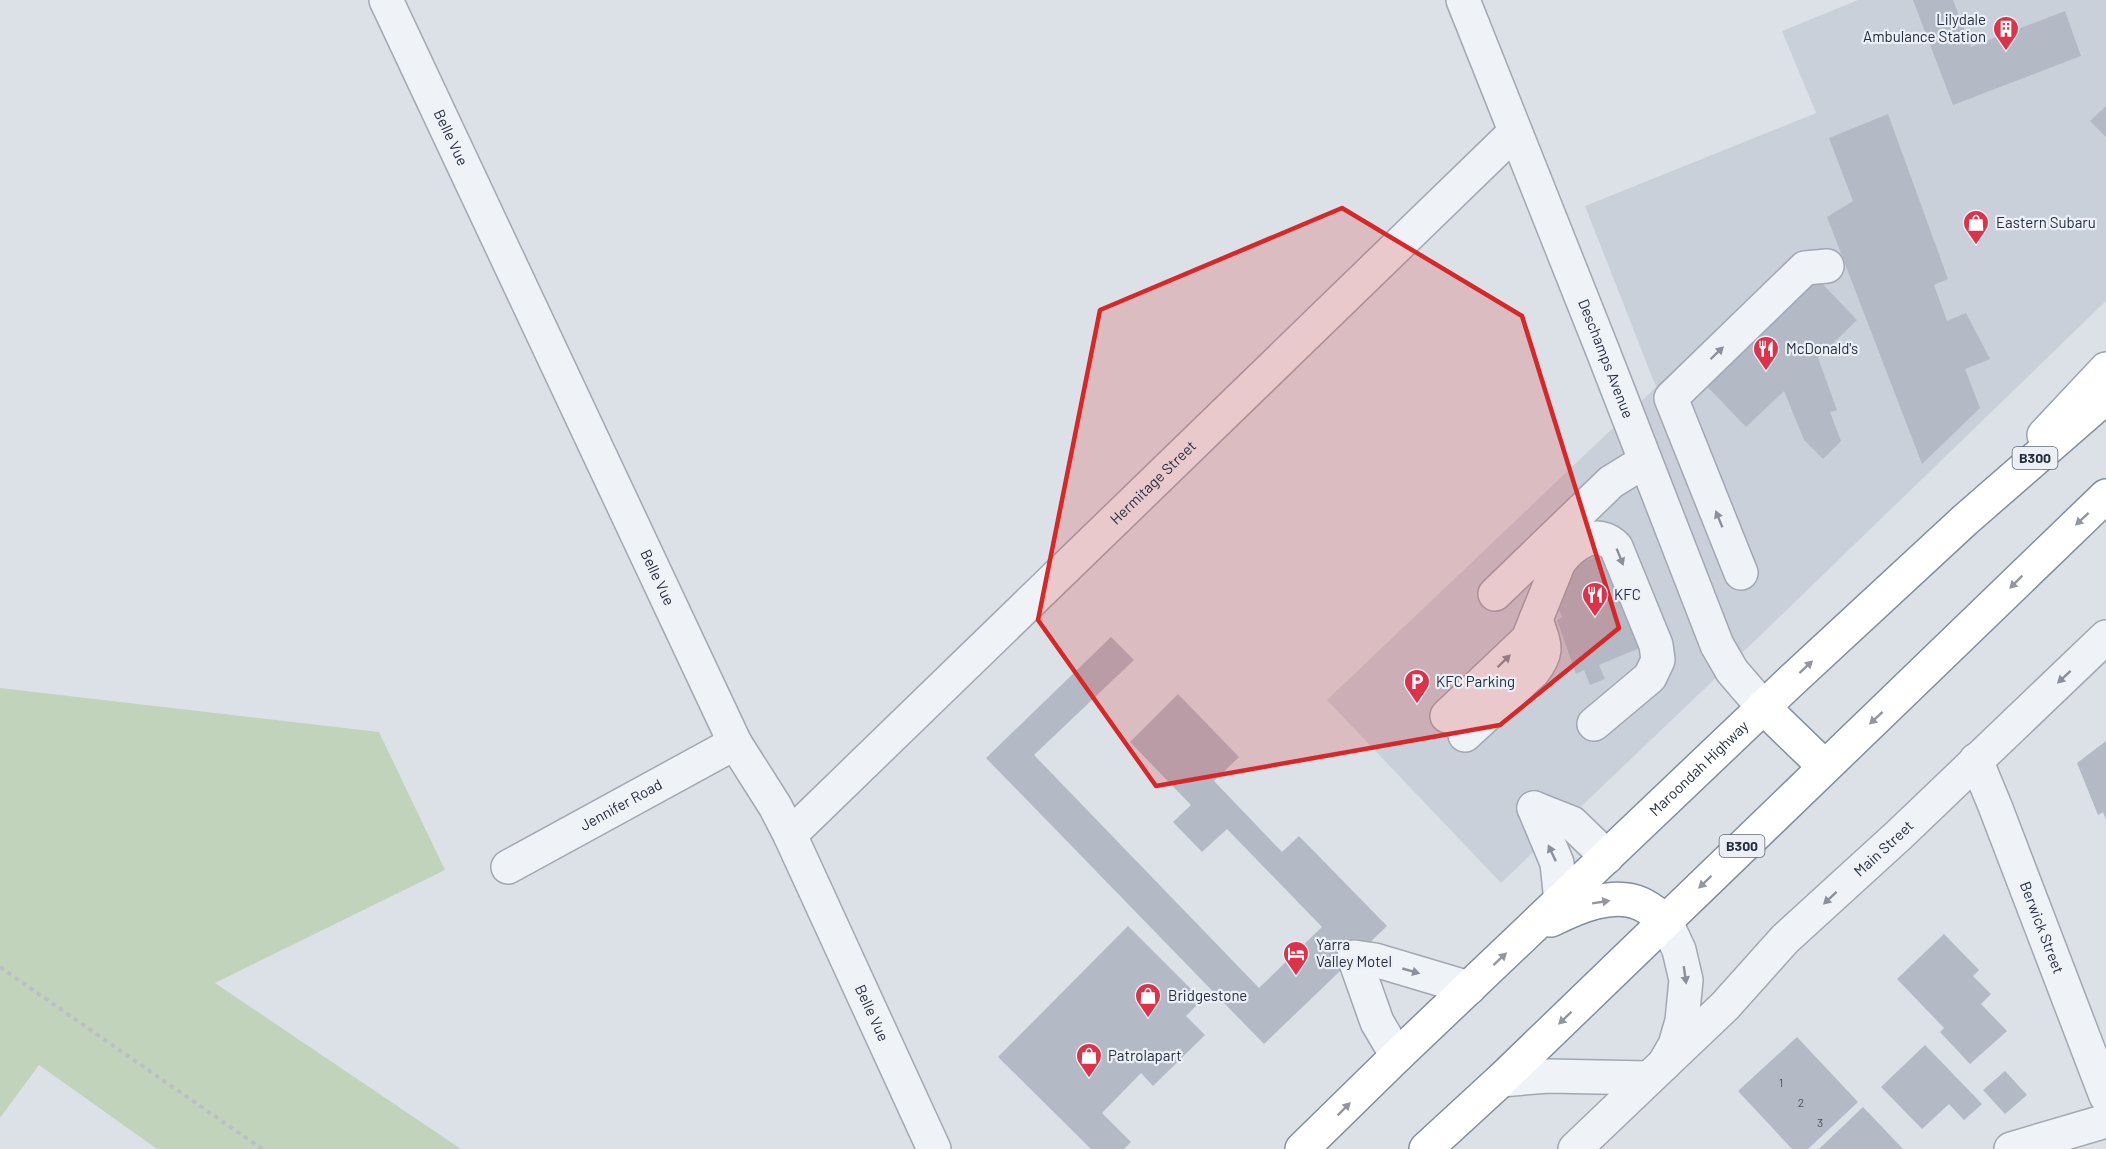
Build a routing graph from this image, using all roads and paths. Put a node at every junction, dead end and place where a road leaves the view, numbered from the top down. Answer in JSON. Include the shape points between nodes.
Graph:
{"nodes":[{"id":1,"x":386,"y":0,"type":"edge"},
{"id":2,"x":1463,"y":0,"type":"edge"},
{"id":3,"x":1515,"y":132,"type":"junction"},
{"id":4,"x":1827,"y":266,"type":"dead end"},
{"id":5,"x":2106,"y":369,"type":"edge"},
{"id":6,"x":2106,"y":397,"type":"edge"},
{"id":7,"x":1645,"y":461,"type":"junction"},
{"id":8,"x":2106,"y":496,"type":"edge"},
{"id":9,"x":1965,"y":520,"type":"junction"},
{"id":10,"x":1741,"y":573,"type":"dead end"},
{"id":11,"x":1495,"y":594,"type":"dead end"},
{"id":12,"x":2106,"y":637,"type":"edge"},
{"id":13,"x":1763,"y":707,"type":"junction"},
{"id":14,"x":1594,"y":724,"type":"dead end"},
{"id":15,"x":1456,"y":725,"type":"dead end"},
{"id":16,"x":735,"y":743,"type":"junction"},
{"id":17,"x":1976,"y":760,"type":"junction"},
{"id":18,"x":1825,"y":767,"type":"junction"},
{"id":19,"x":790,"y":836,"type":"junction"},
{"id":20,"x":1607,"y":857,"type":"junction"},
{"id":21,"x":508,"y":867,"type":"dead end"},
{"id":22,"x":1561,"y":901,"type":"junction"},
{"id":23,"x":1665,"y":920,"type":"junction"},
{"id":24,"x":1528,"y":932,"type":"junction"},
{"id":25,"x":0,"y":968,"type":"edge"},
{"id":26,"x":1469,"y":988,"type":"junction"},
{"id":27,"x":1397,"y":1056,"type":"junction"},
{"id":28,"x":1657,"y":1071,"type":"junction"},
{"id":29,"x":1501,"y":1080,"type":"junction"},
{"id":30,"x":2106,"y":1096,"type":"edge"},
{"id":31,"x":2106,"y":1121,"type":"edge"},
{"id":32,"x":262,"y":1149,"type":"edge"},
{"id":33,"x":934,"y":1149,"type":"edge"},
{"id":34,"x":1302,"y":1149,"type":"edge"},
{"id":35,"x":1426,"y":1149,"type":"edge"},
{"id":36,"x":1575,"y":1149,"type":"edge"},
{"id":37,"x":2011,"y":1149,"type":"edge"}],
"edges":[{"from":1,"to":16,"type":"street","name":"Belle Vue"},
{"from":2,"to":3,"type":"street","name":"Deschamps Avenue"},
{"from":3,"to":7,"type":"street","name":"Deschamps Avenue"},
{"from":3,"to":19,"type":"street","name":"Hermitage Street"},
{"from":10,"to":4,"type":"street","one_way":true,"via":[[1671,398],[1805,268]]},
{"from":5,"to":9,"type":"main road"},
{"from":6,"to":9,"type":"main road","name":"Maroondah Highway","number":"B300"},
{"from":7,"to":11,"type":"street","via":[[1611,482]]},
{"from":7,"to":13,"type":"street","name":"Deschamps Avenue","via":[[1717,645],[1732,671]]},
{"from":8,"to":18,"type":"main road","number":"B300","one_way":true},
{"from":13,"to":9,"type":"main road","name":"Maroondah Highway","number":"B300","one_way":true},
{"from":12,"to":17,"type":"street","name":"Main Street","one_way":true},
{"from":13,"to":18,"type":"main road"},
{"from":13,"to":20,"type":"main road","name":"Maroondah Highway","number":"B300"},
{"from":15,"to":14,"type":"street","one_way":true,"via":[[1528,639],[1559,562],[1585,540],[1601,538],[1616,547],[1656,645],[1658,660],[1650,677]]},
{"from":16,"to":19,"type":"street","name":"Belle Vue","via":[[776,806]]},
{"from":16,"to":21,"type":"street","name":"Jennifer Road"},
{"from":17,"to":28,"type":"street","name":"Main Street","one_way":true,"via":[[1785,939],[1725,1006]]},
{"from":17,"to":30,"type":"street","name":"Berwick Street"},
{"from":18,"to":23,"type":"main road","number":"B300","one_way":true},
{"from":19,"to":33,"type":"street","name":"Belle Vue"},
{"from":20,"to":22,"type":"main road","name":"Maroondah Highway","number":"B300"},
{"from":22,"to":20,"type":"street","one_way":true,"via":[[1557,863],[1534,808],[1572,823]]},
{"from":22,"to":24,"type":"main road","name":"Maroondah Highway","number":"B300"},
{"from":24,"to":23,"type":"main road","one_way":true,"via":[[1577,908],[1611,900],[1642,904]]},
{"from":23,"to":28,"type":"street","one_way":true,"via":[[1684,966],[1686,994],[1679,1034]]},
{"from":23,"to":29,"type":"main road","number":"B300","one_way":true},
{"from":26,"to":24,"type":"main road","name":"Maroondah Highway","number":"B300","one_way":true},
{"from":25,"to":32,"type":"path"},
{"from":26,"to":27,"type":"main road","name":"Maroondah Highway","number":"B300"},
{"from":27,"to":26,"type":"street","one_way":true,"via":[[1377,1022],[1354,957]]},
{"from":34,"to":27,"type":"main road","name":"Maroondah Highway","number":"B300","one_way":true},
{"from":28,"to":29,"type":"street"},
{"from":28,"to":36,"type":"street","name":"Main Street"},
{"from":29,"to":35,"type":"main road","number":"B300"},
{"from":31,"to":37,"type":"street"}]}
